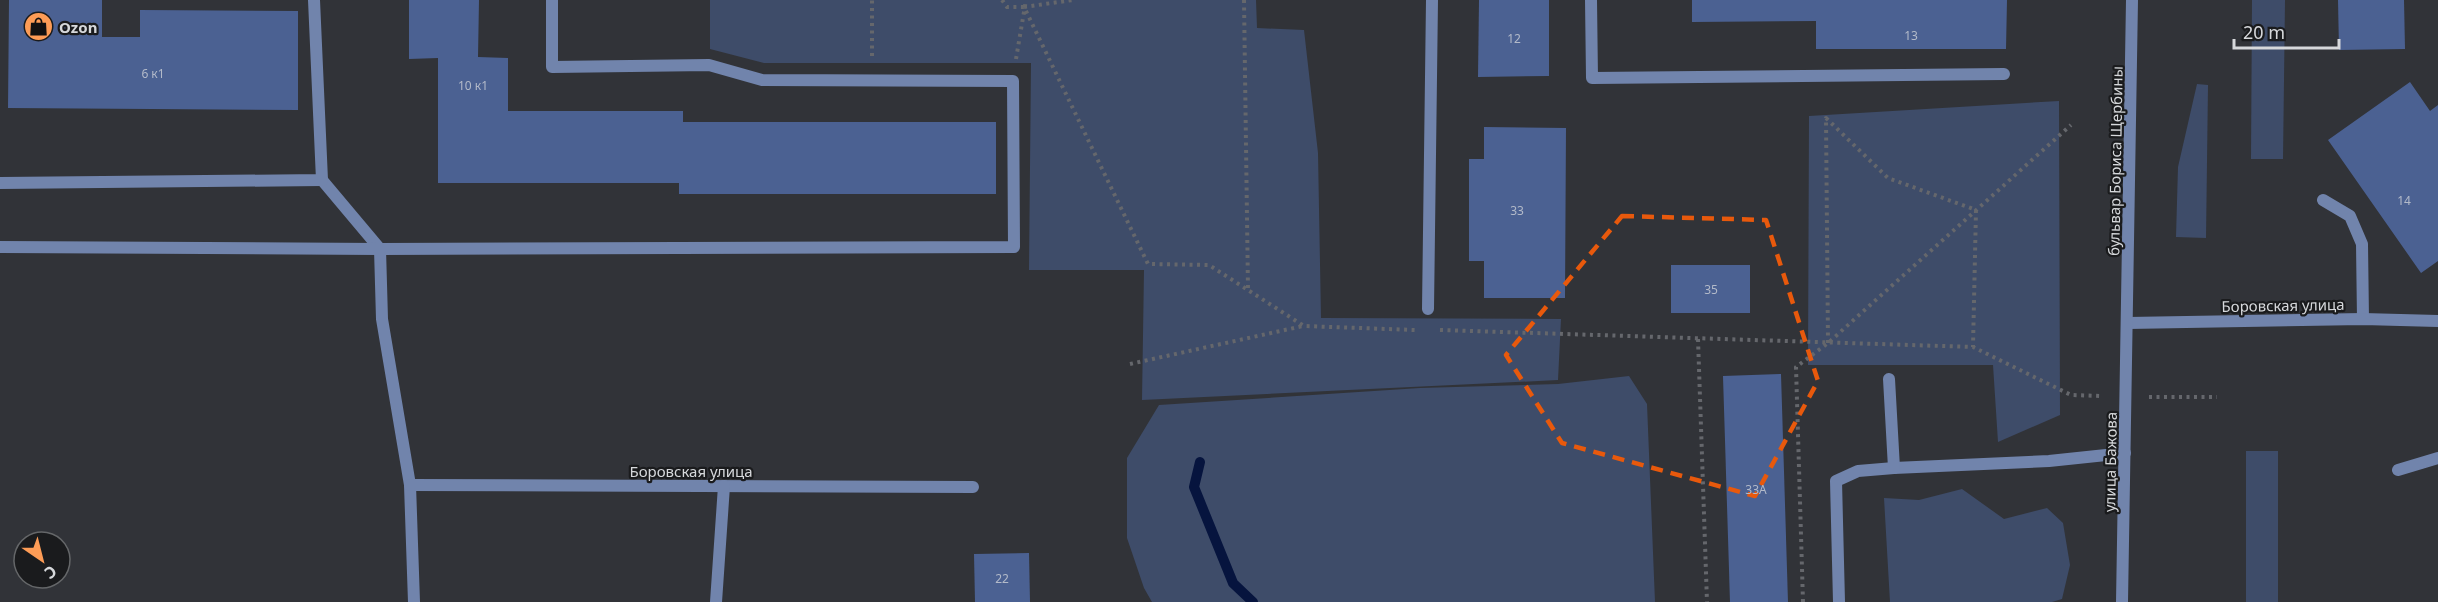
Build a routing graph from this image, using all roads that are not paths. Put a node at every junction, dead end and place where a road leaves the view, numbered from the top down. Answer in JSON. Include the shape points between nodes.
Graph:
{"nodes":[{"id":1,"x":314,"y":0,"type":"edge"},
{"id":2,"x":552,"y":0,"type":"edge"},
{"id":3,"x":1432,"y":0,"type":"edge"},
{"id":4,"x":1592,"y":0,"type":"edge"},
{"id":5,"x":2132,"y":0,"type":"edge"},
{"id":6,"x":2004,"y":74,"type":"dead end"},
{"id":7,"x":322,"y":180,"type":"junction"},
{"id":8,"x":0,"y":183,"type":"edge"},
{"id":9,"x":2323,"y":200,"type":"dead end"},
{"id":10,"x":0,"y":247,"type":"edge"},
{"id":11,"x":380,"y":249,"type":"junction"},
{"id":12,"x":1428,"y":309,"type":"dead end"},
{"id":13,"x":2363,"y":319,"type":"junction"},
{"id":14,"x":2438,"y":321,"type":"edge"},
{"id":15,"x":2128,"y":323,"type":"junction"},
{"id":16,"x":1888,"y":378,"type":"dead end"},
{"id":17,"x":2126,"y":453,"type":"junction"},
{"id":18,"x":2438,"y":458,"type":"edge"},
{"id":19,"x":1894,"y":468,"type":"junction"},
{"id":20,"x":2398,"y":470,"type":"dead end"},
{"id":21,"x":410,"y":485,"type":"junction"},
{"id":22,"x":724,"y":486,"type":"junction"},
{"id":23,"x":973,"y":487,"type":"dead end"},
{"id":24,"x":414,"y":602,"type":"edge"},
{"id":25,"x":716,"y":602,"type":"edge"},
{"id":26,"x":1839,"y":602,"type":"edge"},
{"id":27,"x":2122,"y":602,"type":"edge"}],
"edges":[{"from":1,"to":7,"type":"street"},
{"from":2,"to":11,"type":"street","via":[[552,67],[709,65],[762,81],[1013,81],[1014,247]]},
{"from":3,"to":12,"type":"street"},
{"from":4,"to":6,"type":"street","via":[[1592,78]]},
{"from":5,"to":15,"type":"street","name":"бульвар Бориса Щербины"},
{"from":7,"to":8,"type":"street"},
{"from":7,"to":11,"type":"street"},
{"from":9,"to":13,"type":"street","via":[[2350,216],[2362,244]]},
{"from":10,"to":11,"type":"street"},
{"from":11,"to":21,"type":"street","via":[[382,319]]},
{"from":13,"to":14,"type":"street","name":"Боровская улица"},
{"from":13,"to":15,"type":"street","name":"Боровская улица"},
{"from":15,"to":17,"type":"street","name":"улица Бажова"},
{"from":16,"to":19,"type":"street"},
{"from":17,"to":19,"type":"street","via":[[2049,461]]},
{"from":17,"to":27,"type":"street","name":"улица Бажова"},
{"from":18,"to":20,"type":"street"},
{"from":19,"to":26,"type":"street","via":[[1858,471],[1836,482]]},
{"from":21,"to":22,"type":"street","name":"Боровская улица"},
{"from":21,"to":24,"type":"street"},
{"from":22,"to":23,"type":"street","name":"Боровская улица"},
{"from":22,"to":25,"type":"street"}]}
